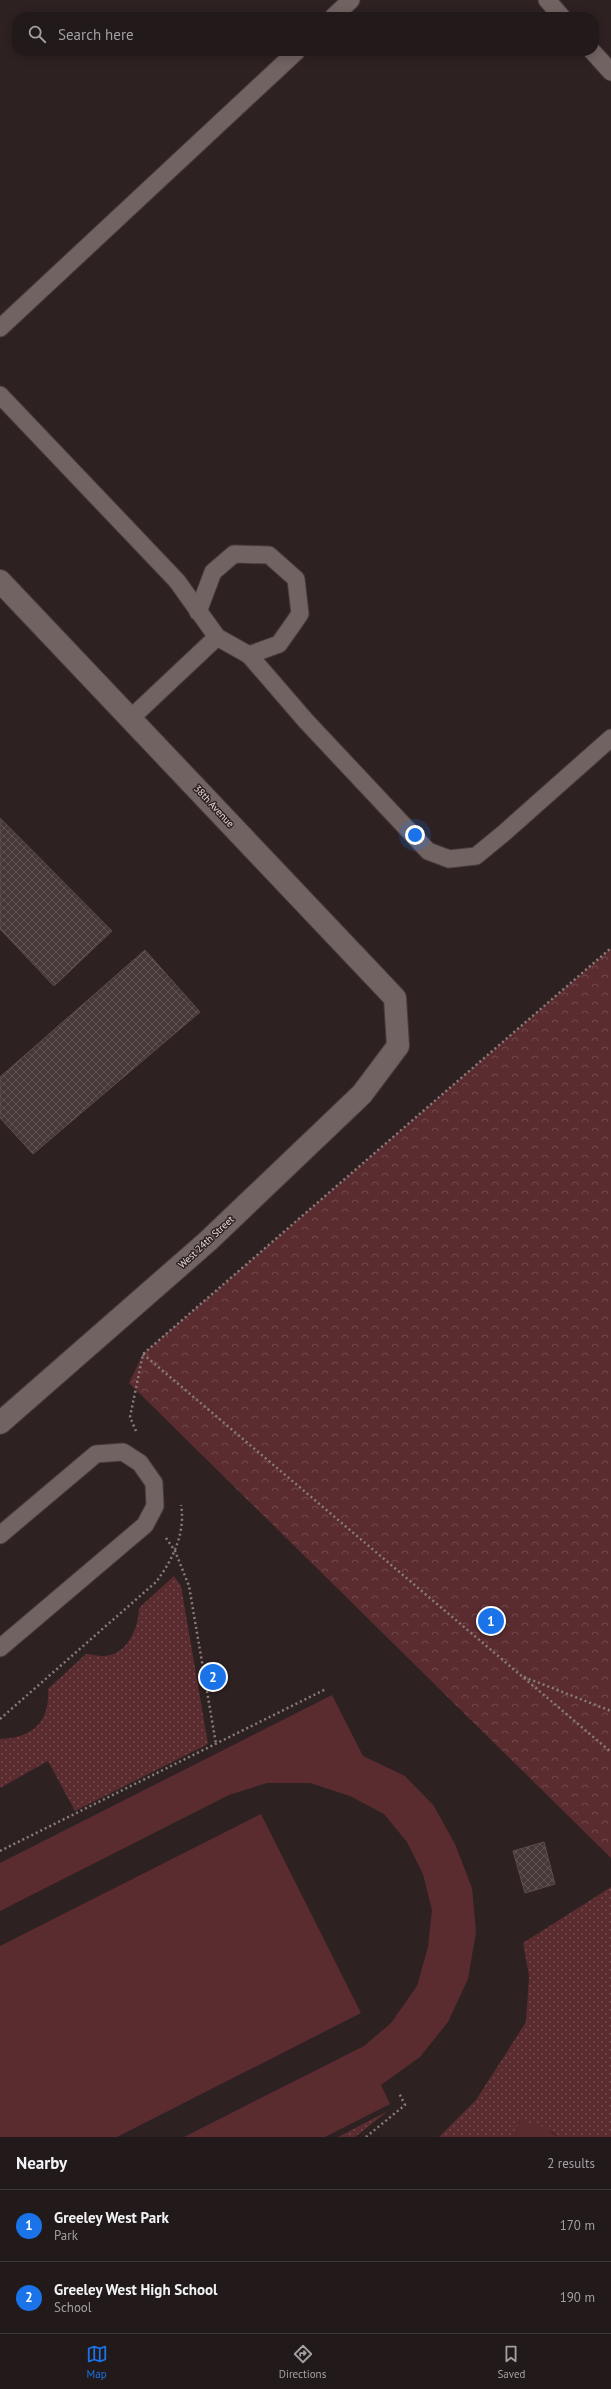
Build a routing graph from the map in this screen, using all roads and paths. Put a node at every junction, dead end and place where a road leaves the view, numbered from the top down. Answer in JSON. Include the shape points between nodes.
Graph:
{"nodes":[{"id":1,"x":351,"y":0,"type":"edge"},
{"id":2,"x":547,"y":0,"type":"edge"},
{"id":3,"x":338,"y":12,"type":"edge"},
{"id":4,"x":558,"y":12,"type":"edge"},
{"id":5,"x":292,"y":56,"type":"edge"},
{"id":6,"x":597,"y":56,"type":"edge"},
{"id":7,"x":611,"y":72,"type":"edge"},
{"id":8,"x":0,"y":328,"type":"edge"},
{"id":9,"x":0,"y":395,"type":"edge"},
{"id":10,"x":0,"y":581,"type":"edge"},
{"id":11,"x":198,"y":612,"type":"junction"},
{"id":12,"x":217,"y":637,"type":"junction"},
{"id":13,"x":249,"y":655,"type":"junction"},
{"id":14,"x":131,"y":718,"type":"junction"},
{"id":15,"x":611,"y":738,"type":"edge"},
{"id":16,"x":611,"y":948,"type":"edge"},
{"id":17,"x":398,"y":1046,"type":"joint"},
{"id":18,"x":0,"y":1423,"type":"edge"},
{"id":19,"x":151,"y":1514,"type":"junction"},
{"id":20,"x":0,"y":1535,"type":"edge"},
{"id":21,"x":0,"y":1648,"type":"edge"},
{"id":22,"x":522,"y":1676,"type":"junction"},
{"id":23,"x":326,"y":1689,"type":"dead end"},
{"id":24,"x":611,"y":1711,"type":"edge"},
{"id":25,"x":216,"y":1744,"type":"junction"},
{"id":26,"x":611,"y":1752,"type":"edge"},
{"id":27,"x":0,"y":1851,"type":"edge"},
{"id":28,"x":399,"y":2093,"type":"dead end"},
{"id":29,"x":366,"y":2137,"type":"edge"}],
"edges":[{"from":1,"to":3,"type":"lane"},
{"from":2,"to":4,"type":"lane"},
{"from":5,"to":8,"type":"lane"},
{"from":6,"to":7,"type":"lane"},
{"from":9,"to":11,"type":"lane","via":[[177,581]]},
{"from":10,"to":14,"type":"street","name":"38th Avenue"},
{"from":11,"to":12,"type":"lane"},
{"from":11,"to":13,"type":"lane","via":[[213,572],[234,554],[269,555],[296,579],[300,614],[279,644]]},
{"from":12,"to":13,"type":"lane"},
{"from":12,"to":14,"type":"lane"},
{"from":13,"to":15,"type":"lane","via":[[306,721],[428,851],[449,859],[476,856]]},
{"from":14,"to":17,"type":"street","name":"38th Avenue","via":[[395,998]]},
{"from":16,"to":22,"type":"path","via":[[142,1354]]},
{"from":17,"to":18,"type":"street","name":"West 24th Street","via":[[362,1094],[219,1230]]},
{"from":19,"to":20,"type":"lane","via":[[155,1506],[154,1483],[140,1463],[123,1452],[96,1454]]},
{"from":19,"to":21,"type":"lane","via":[[144,1525],[123,1545]]},
{"from":19,"to":25,"type":"path","via":[[175,1551],[189,1586]]},
{"from":22,"to":24,"type":"path"},
{"from":22,"to":26,"type":"path"},
{"from":23,"to":25,"type":"path"},
{"from":25,"to":27,"type":"path"},
{"from":28,"to":29,"type":"path","via":[[405,2105]]}]}
